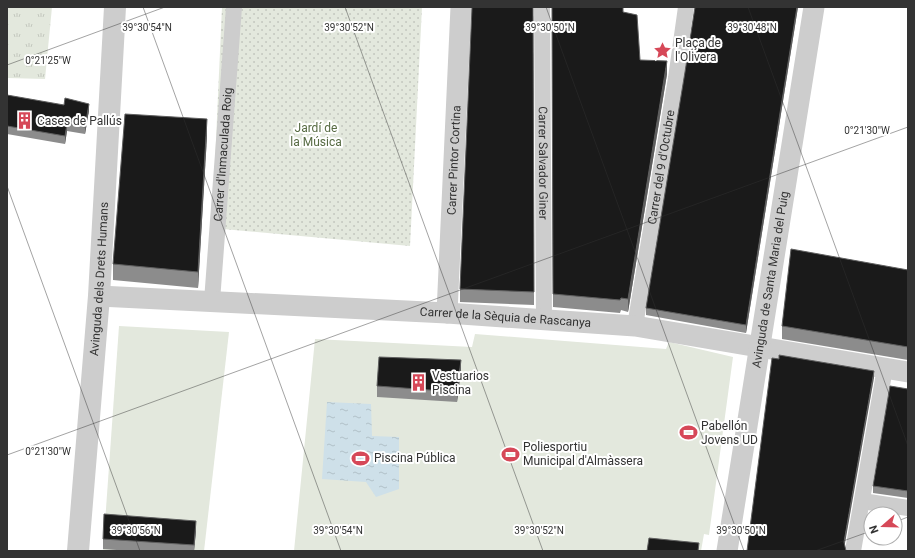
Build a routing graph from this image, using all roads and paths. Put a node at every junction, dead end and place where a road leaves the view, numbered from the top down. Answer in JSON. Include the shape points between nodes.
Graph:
{"nodes":[{"id":1,"x":115,"y":7,"type":"edge"},
{"id":2,"x":234,"y":7,"type":"edge"},
{"id":3,"x":461,"y":7,"type":"edge"},
{"id":4,"x":542,"y":7,"type":"edge"},
{"id":5,"x":686,"y":7,"type":"edge"},
{"id":6,"x":814,"y":7,"type":"edge"},
{"id":7,"x":99,"y":296,"type":"junction"},
{"id":8,"x":212,"y":301,"type":"junction"},
{"id":9,"x":447,"y":313,"type":"junction"},
{"id":10,"x":544,"y":319,"type":"junction"},
{"id":11,"x":635,"y":326,"type":"junction"},
{"id":12,"x":760,"y":347,"type":"junction"},
{"id":13,"x":885,"y":368,"type":"junction"},
{"id":14,"x":908,"y":372,"type":"edge"},
{"id":15,"x":862,"y":501,"type":"junction"},
{"id":16,"x":908,"y":508,"type":"edge"},
{"id":17,"x":78,"y":551,"type":"edge"},
{"id":18,"x":727,"y":551,"type":"edge"},
{"id":19,"x":854,"y":551,"type":"edge"}],
"edges":[{"from":1,"to":7,"type":"street","name":"Avinguda dels Drets Humans"},
{"from":2,"to":8,"type":"street","name":"Carrer d'Inmaculada Roig"},
{"from":3,"to":9,"type":"street","name":"Carrer Pintor Cortina"},
{"from":4,"to":10,"type":"street","name":"Carrer Salvador Giner"},
{"from":5,"to":11,"type":"street","name":"Carrer del 9 d'Octubre"},
{"from":6,"to":12,"type":"street","name":"Avinguda de Santa Maria del Puig"},
{"from":7,"to":8,"type":"street","name":"Carrer de la Sèquia de Rascanya"},
{"from":7,"to":17,"type":"street","name":"Avinguda dels Drets Humans"},
{"from":8,"to":9,"type":"street","name":"Carrer de la Sèquia de Rascanya"},
{"from":9,"to":10,"type":"street","name":"Carrer de la Sèquia de Rascanya"},
{"from":10,"to":11,"type":"street","name":"Carrer de la Sèquia de Rascanya"},
{"from":11,"to":12,"type":"street","name":"Carrer de la Sèquia de Rascanya"},
{"from":12,"to":13,"type":"street","name":"Carrer de la Sèquia de Rascanya"},
{"from":12,"to":18,"type":"street","name":"Avinguda de Santa Maria del Puig"},
{"from":13,"to":14,"type":"street","name":"Carrer de la Sèquia de Rascanya"},
{"from":13,"to":15,"type":"street"},
{"from":15,"to":16,"type":"street"},
{"from":15,"to":19,"type":"street"}]}
